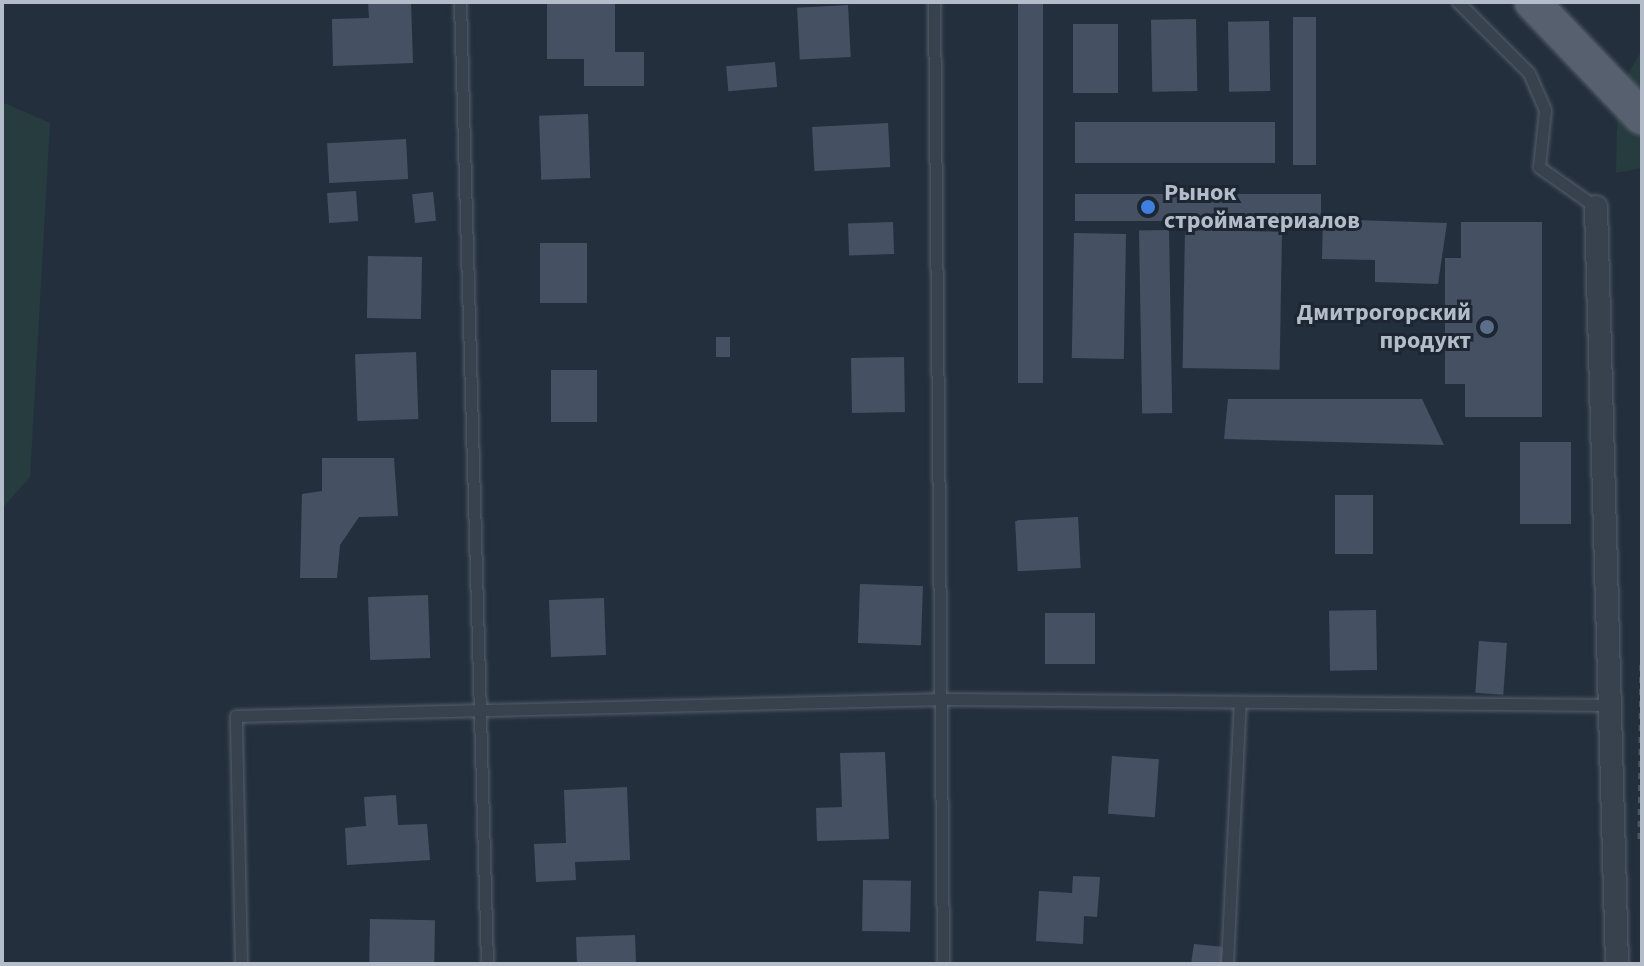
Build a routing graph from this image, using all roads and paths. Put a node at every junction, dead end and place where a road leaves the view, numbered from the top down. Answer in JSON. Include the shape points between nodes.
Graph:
{"nodes":[{"id":1,"x":460,"y":2,"type":"edge"},
{"id":2,"x":934,"y":2,"type":"edge"},
{"id":3,"x":1458,"y":2,"type":"edge"},
{"id":4,"x":1532,"y":2,"type":"edge"},
{"id":5,"x":1642,"y":117,"type":"edge"},
{"id":6,"x":1596,"y":207,"type":"joint"},
{"id":7,"x":1642,"y":660,"type":"edge"},
{"id":8,"x":945,"y":699,"type":"junction"},
{"id":9,"x":1240,"y":702,"type":"junction"},
{"id":10,"x":1613,"y":705,"type":"junction"},
{"id":11,"x":485,"y":715,"type":"junction"},
{"id":12,"x":1640,"y":850,"type":"dead end"},
{"id":13,"x":241,"y":964,"type":"edge"},
{"id":14,"x":487,"y":964,"type":"edge"},
{"id":15,"x":943,"y":964,"type":"edge"},
{"id":16,"x":1227,"y":964,"type":"edge"},
{"id":17,"x":1617,"y":964,"type":"edge"}],
"edges":[{"from":1,"to":11,"type":"lane"},
{"from":2,"to":8,"type":"lane"},
{"from":3,"to":6,"type":"lane","via":[[1529,73],[1545,110],[1539,167]]},
{"from":4,"to":5,"type":"main road"},
{"from":6,"to":10,"type":"street"},
{"from":7,"to":12,"type":"path"},
{"from":8,"to":9,"type":"lane"},
{"from":8,"to":11,"type":"lane"},
{"from":8,"to":15,"type":"lane"},
{"from":9,"to":10,"type":"lane"},
{"from":9,"to":16,"type":"lane"},
{"from":10,"to":17,"type":"street"},
{"from":11,"to":13,"type":"lane","via":[[236,716]]},
{"from":11,"to":14,"type":"lane"}]}
